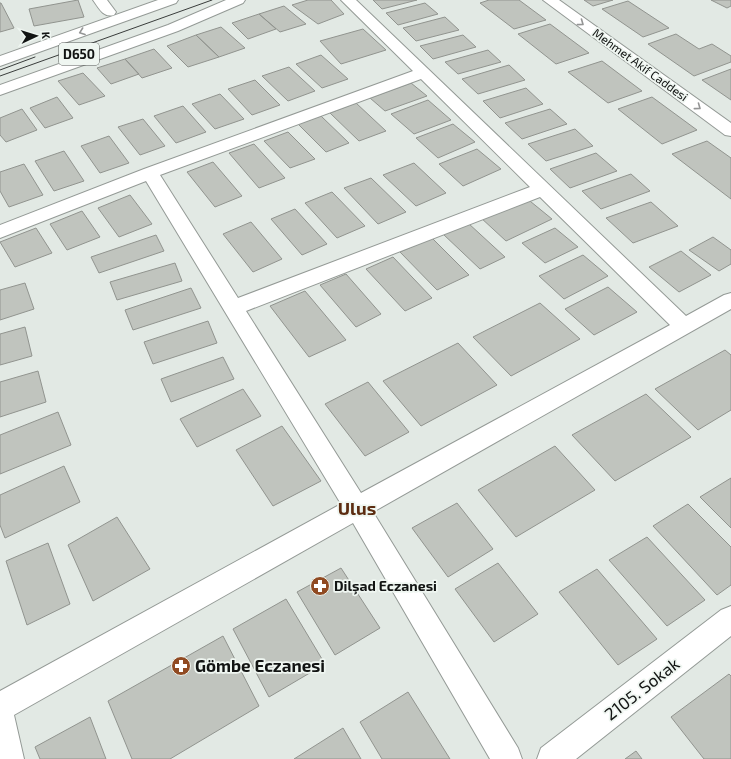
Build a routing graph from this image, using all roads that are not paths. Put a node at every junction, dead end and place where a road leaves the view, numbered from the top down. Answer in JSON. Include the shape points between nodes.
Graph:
{"nodes":[{"id":1,"x":100,"y":0,"type":"edge"},
{"id":2,"x":148,"y":0,"type":"edge"},
{"id":3,"x":171,"y":0,"type":"edge"},
{"id":4,"x":237,"y":0,"type":"edge"},
{"id":5,"x":348,"y":0,"type":"edge"},
{"id":6,"x":550,"y":0,"type":"edge"},
{"id":7,"x":109,"y":12,"type":"junction"},
{"id":8,"x":0,"y":48,"type":"edge"},
{"id":9,"x":0,"y":61,"type":"edge"},
{"id":10,"x":423,"y":73,"type":"junction"},
{"id":11,"x":0,"y":83,"type":"edge"},
{"id":12,"x":0,"y":90,"type":"edge"},
{"id":13,"x":731,"y":130,"type":"edge"},
{"id":14,"x":150,"y":173,"type":"junction"},
{"id":15,"x":543,"y":189,"type":"junction"},
{"id":16,"x":0,"y":232,"type":"edge"},
{"id":17,"x":731,"y":300,"type":"edge"},
{"id":18,"x":233,"y":308,"type":"junction"},
{"id":19,"x":684,"y":326,"type":"junction"},
{"id":20,"x":357,"y":508,"type":"junction"},
{"id":21,"x":729,"y":623,"type":"edge"},
{"id":22,"x":0,"y":706,"type":"edge"},
{"id":23,"x":0,"y":715,"type":"edge"},
{"id":24,"x":9,"y":759,"type":"edge"},
{"id":25,"x":507,"y":759,"type":"edge"},
{"id":26,"x":552,"y":759,"type":"edge"}],
"edges":[{"from":1,"to":7,"type":"main road"},
{"from":2,"to":7,"type":"main road"},
{"from":3,"to":9,"type":"main road","number":"D650","one_way":true},
{"from":4,"to":11,"type":"main road","number":"D650","via":[[159,25]]},
{"from":4,"to":12,"type":"main road","via":[[173,28]]},
{"from":5,"to":10,"type":"main road"},
{"from":6,"to":13,"type":"main road","name":"Mehmet Akif Caddesi","one_way":true},
{"from":7,"to":8,"type":"main road"},
{"from":10,"to":14,"type":"main road"},
{"from":10,"to":15,"type":"main road"},
{"from":14,"to":16,"type":"main road"},
{"from":14,"to":18,"type":"main road"},
{"from":15,"to":18,"type":"main road"},
{"from":15,"to":19,"type":"main road"},
{"from":17,"to":19,"type":"main road"},
{"from":18,"to":20,"type":"main road"},
{"from":19,"to":20,"type":"main road"},
{"from":20,"to":22,"type":"main road"},
{"from":20,"to":25,"type":"main road"},
{"from":21,"to":26,"type":"main road","name":"2105. Sokak"},
{"from":23,"to":24,"type":"main road"}]}
